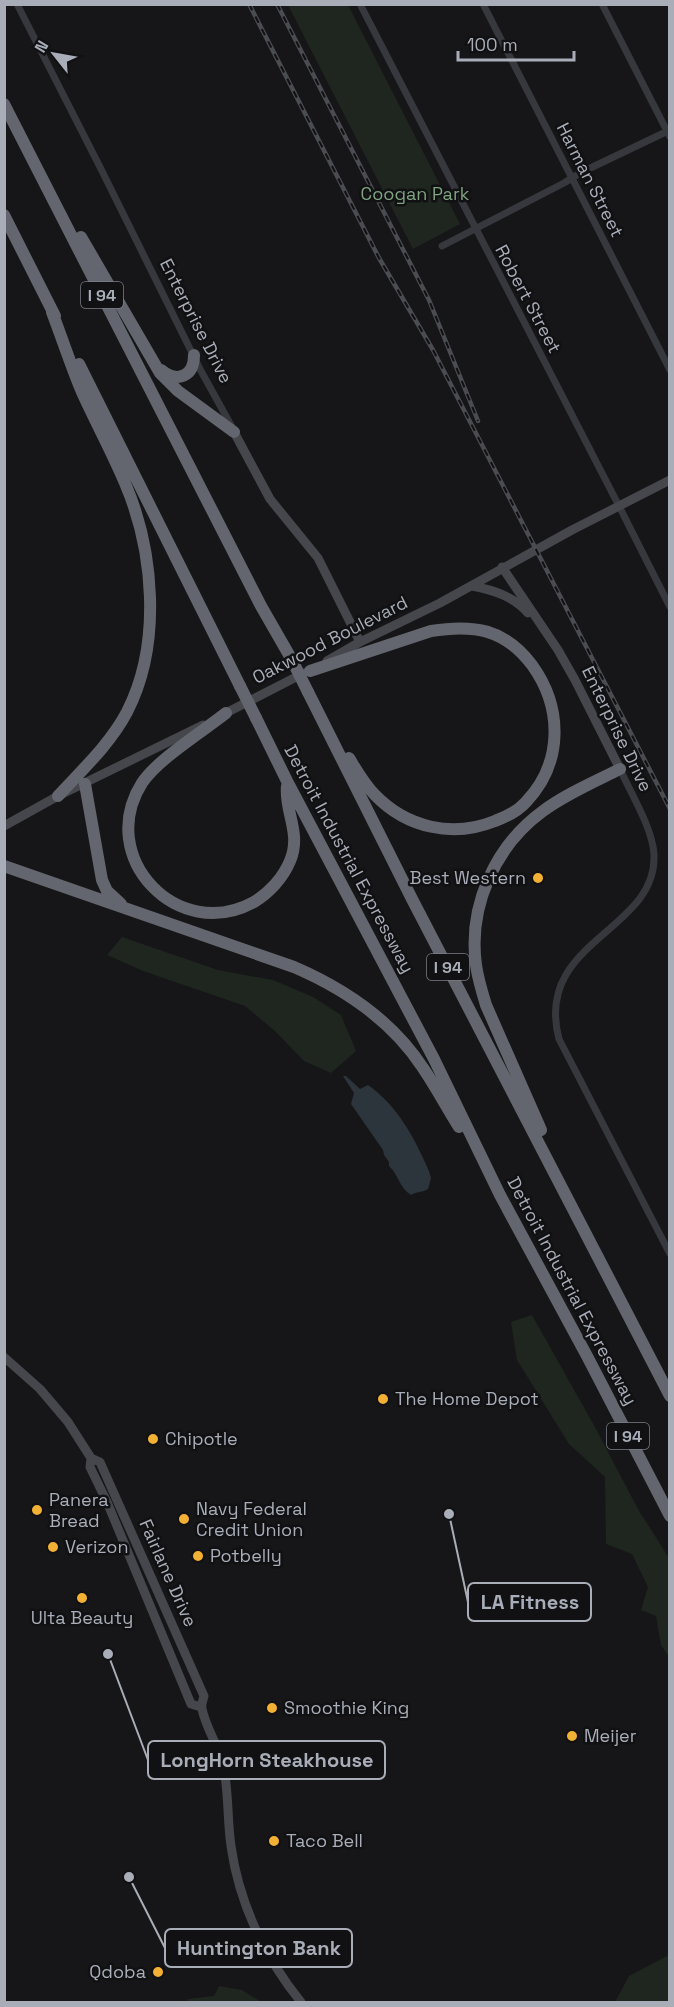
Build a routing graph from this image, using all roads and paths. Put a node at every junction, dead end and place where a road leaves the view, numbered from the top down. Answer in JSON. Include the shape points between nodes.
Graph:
{"nodes":[{"id":1,"x":17,"y":4,"type":"edge"},
{"id":2,"x":360,"y":4,"type":"edge"},
{"id":3,"x":483,"y":4,"type":"edge"},
{"id":4,"x":602,"y":4,"type":"edge"},
{"id":5,"x":4,"y":102,"type":"edge"},
{"id":6,"x":668,"y":132,"type":"edge"},
{"id":7,"x":572,"y":178,"type":"junction"},
{"id":8,"x":4,"y":215,"type":"edge"},
{"id":9,"x":475,"y":229,"type":"junction"},
{"id":10,"x":442,"y":246,"type":"dead end"},
{"id":11,"x":52,"y":312,"type":"junction"},
{"id":12,"x":194,"y":355,"type":"junction"},
{"id":13,"x":154,"y":364,"type":"junction"},
{"id":14,"x":669,"y":370,"type":"edge"},
{"id":15,"x":234,"y":432,"type":"junction"},
{"id":16,"x":669,"y":480,"type":"edge"},
{"id":17,"x":619,"y":506,"type":"junction"},
{"id":18,"x":502,"y":567,"type":"junction"},
{"id":19,"x":472,"y":586,"type":"junction"},
{"id":20,"x":669,"y":607,"type":"edge"},
{"id":21,"x":545,"y":632,"type":"junction"},
{"id":22,"x":360,"y":642,"type":"junction"},
{"id":23,"x":310,"y":671,"type":"junction"},
{"id":24,"x":225,"y":713,"type":"junction"},
{"id":25,"x":323,"y":722,"type":"junction"},
{"id":26,"x":620,"y":769,"type":"junction"},
{"id":27,"x":287,"y":781,"type":"junction"},
{"id":28,"x":85,"y":784,"type":"junction"},
{"id":29,"x":58,"y":796,"type":"junction"},
{"id":30,"x":4,"y":826,"type":"edge"},
{"id":31,"x":4,"y":866,"type":"edge"},
{"id":32,"x":124,"y":907,"type":"junction"},
{"id":33,"x":500,"y":1195,"type":"junction"},
{"id":34,"x":575,"y":1211,"type":"junction"},
{"id":35,"x":669,"y":1254,"type":"edge"},
{"id":36,"x":4,"y":1357,"type":"edge"},
{"id":37,"x":669,"y":1396,"type":"edge"},
{"id":38,"x":91,"y":1458,"type":"junction"},
{"id":39,"x":669,"y":1516,"type":"edge"},
{"id":40,"x":201,"y":1707,"type":"junction"},
{"id":41,"x":301,"y":2002,"type":"edge"}],
"edges":[{"from":1,"to":12,"type":"street","name":"Enterprise Drive"},
{"from":2,"to":9,"type":"street","name":"Robert Street"},
{"from":3,"to":7,"type":"street","name":"Harman Street"},
{"from":4,"to":6,"type":"street"},
{"from":5,"to":13,"type":"highway"},
{"from":5,"to":25,"type":"highway","name":"Detroit Industrial Expressway","number":"I 94","bridge":true},
{"from":6,"to":7,"type":"street"},
{"from":7,"to":9,"type":"street"},
{"from":7,"to":14,"type":"street","name":"Harman Street"},
{"from":8,"to":11,"type":"highway","name":"Detroit Industrial Expressway","number":"I 94"},
{"from":9,"to":10,"type":"street"},
{"from":9,"to":17,"type":"street","name":"Robert Street"},
{"from":11,"to":27,"type":"highway","name":"Detroit Industrial Expressway","number":"I 94","bridge":true},
{"from":11,"to":29,"type":"highway","via":[[82,391],[126,485],[146,556],[150,616],[144,667],[127,711],[106,744]]},
{"from":12,"to":13,"type":"highway","via":[[191,370],[182,376],[168,375]]},
{"from":12,"to":15,"type":"street","name":"Enterprise Drive"},
{"from":13,"to":15,"type":"highway","via":[[178,391]]},
{"from":15,"to":22,"type":"main road","name":"Enterprise Drive","via":[[270,499],[318,558]]},
{"from":16,"to":17,"type":"main road","name":"Oakwood Boulevard"},
{"from":17,"to":18,"type":"main road","name":"Oakwood Boulevard"},
{"from":17,"to":20,"type":"street","name":"Robert Street"},
{"from":18,"to":19,"type":"main road","name":"Oakwood Boulevard"},
{"from":18,"to":21,"type":"main road","name":"Enterprise Drive"},
{"from":19,"to":21,"type":"main road","via":[[509,598]]},
{"from":19,"to":22,"type":"main road","name":"Oakwood Boulevard"},
{"from":21,"to":26,"type":"main road","name":"Enterprise Drive","via":[[575,680]]},
{"from":22,"to":23,"type":"main road","name":"Oakwood Boulevard"},
{"from":23,"to":24,"type":"main road","name":"Oakwood Boulevard"},
{"from":23,"to":25,"type":"highway","via":[[431,631],[471,628],[489,632],[507,640],[536,671],[548,692],[555,737],[550,764],[525,804],[482,827],[437,829],[413,823],[376,797]]},
{"from":24,"to":27,"type":"highway","via":[[157,766],[134,800],[130,844],[137,866],[152,886],[189,910],[217,913],[239,909],[265,894],[280,878],[293,851]]},
{"from":24,"to":28,"type":"main road","name":"Oakwood Boulevard"},
{"from":25,"to":34,"type":"highway","name":"Detroit Industrial Expressway","number":"I 94"},
{"from":26,"to":34,"type":"highway","via":[[541,812],[516,836],[490,875],[476,927],[476,966],[486,1005],[561,1170]]},
{"from":26,"to":35,"type":"street","name":"Enterprise Drive","via":[[651,840],[652,873],[637,901],[577,958],[564,977],[556,998],[555,1022],[559,1039]]},
{"from":27,"to":33,"type":"highway","name":"Detroit Industrial Expressway","number":"I 94","via":[[434,1059]]},
{"from":28,"to":29,"type":"main road","name":"Oakwood Boulevard"},
{"from":28,"to":32,"type":"highway","via":[[102,880],[107,891]]},
{"from":29,"to":30,"type":"main road","name":"Oakwood Boulevard"},
{"from":31,"to":32,"type":"highway"},
{"from":32,"to":33,"type":"highway","via":[[294,967],[362,1005],[393,1032],[423,1067]]},
{"from":33,"to":39,"type":"highway","name":"Detroit Industrial Expressway","number":"I 94"},
{"from":34,"to":37,"type":"highway","name":"Detroit Industrial Expressway","number":"I 94"},
{"from":36,"to":38,"type":"main road","name":"Fairlane Drive","via":[[40,1389]]},
{"from":38,"to":40,"type":"main road","name":"Fairlane Drive","via":[[90,1467],[191,1704]]},
{"from":38,"to":40,"type":"main road","name":"Fairlane Drive","via":[[100,1462],[131,1530],[204,1696]]},
{"from":40,"to":41,"type":"main road","name":"Fairlane Drive","via":[[225,1777],[231,1846],[241,1890],[268,1954]]}]}
